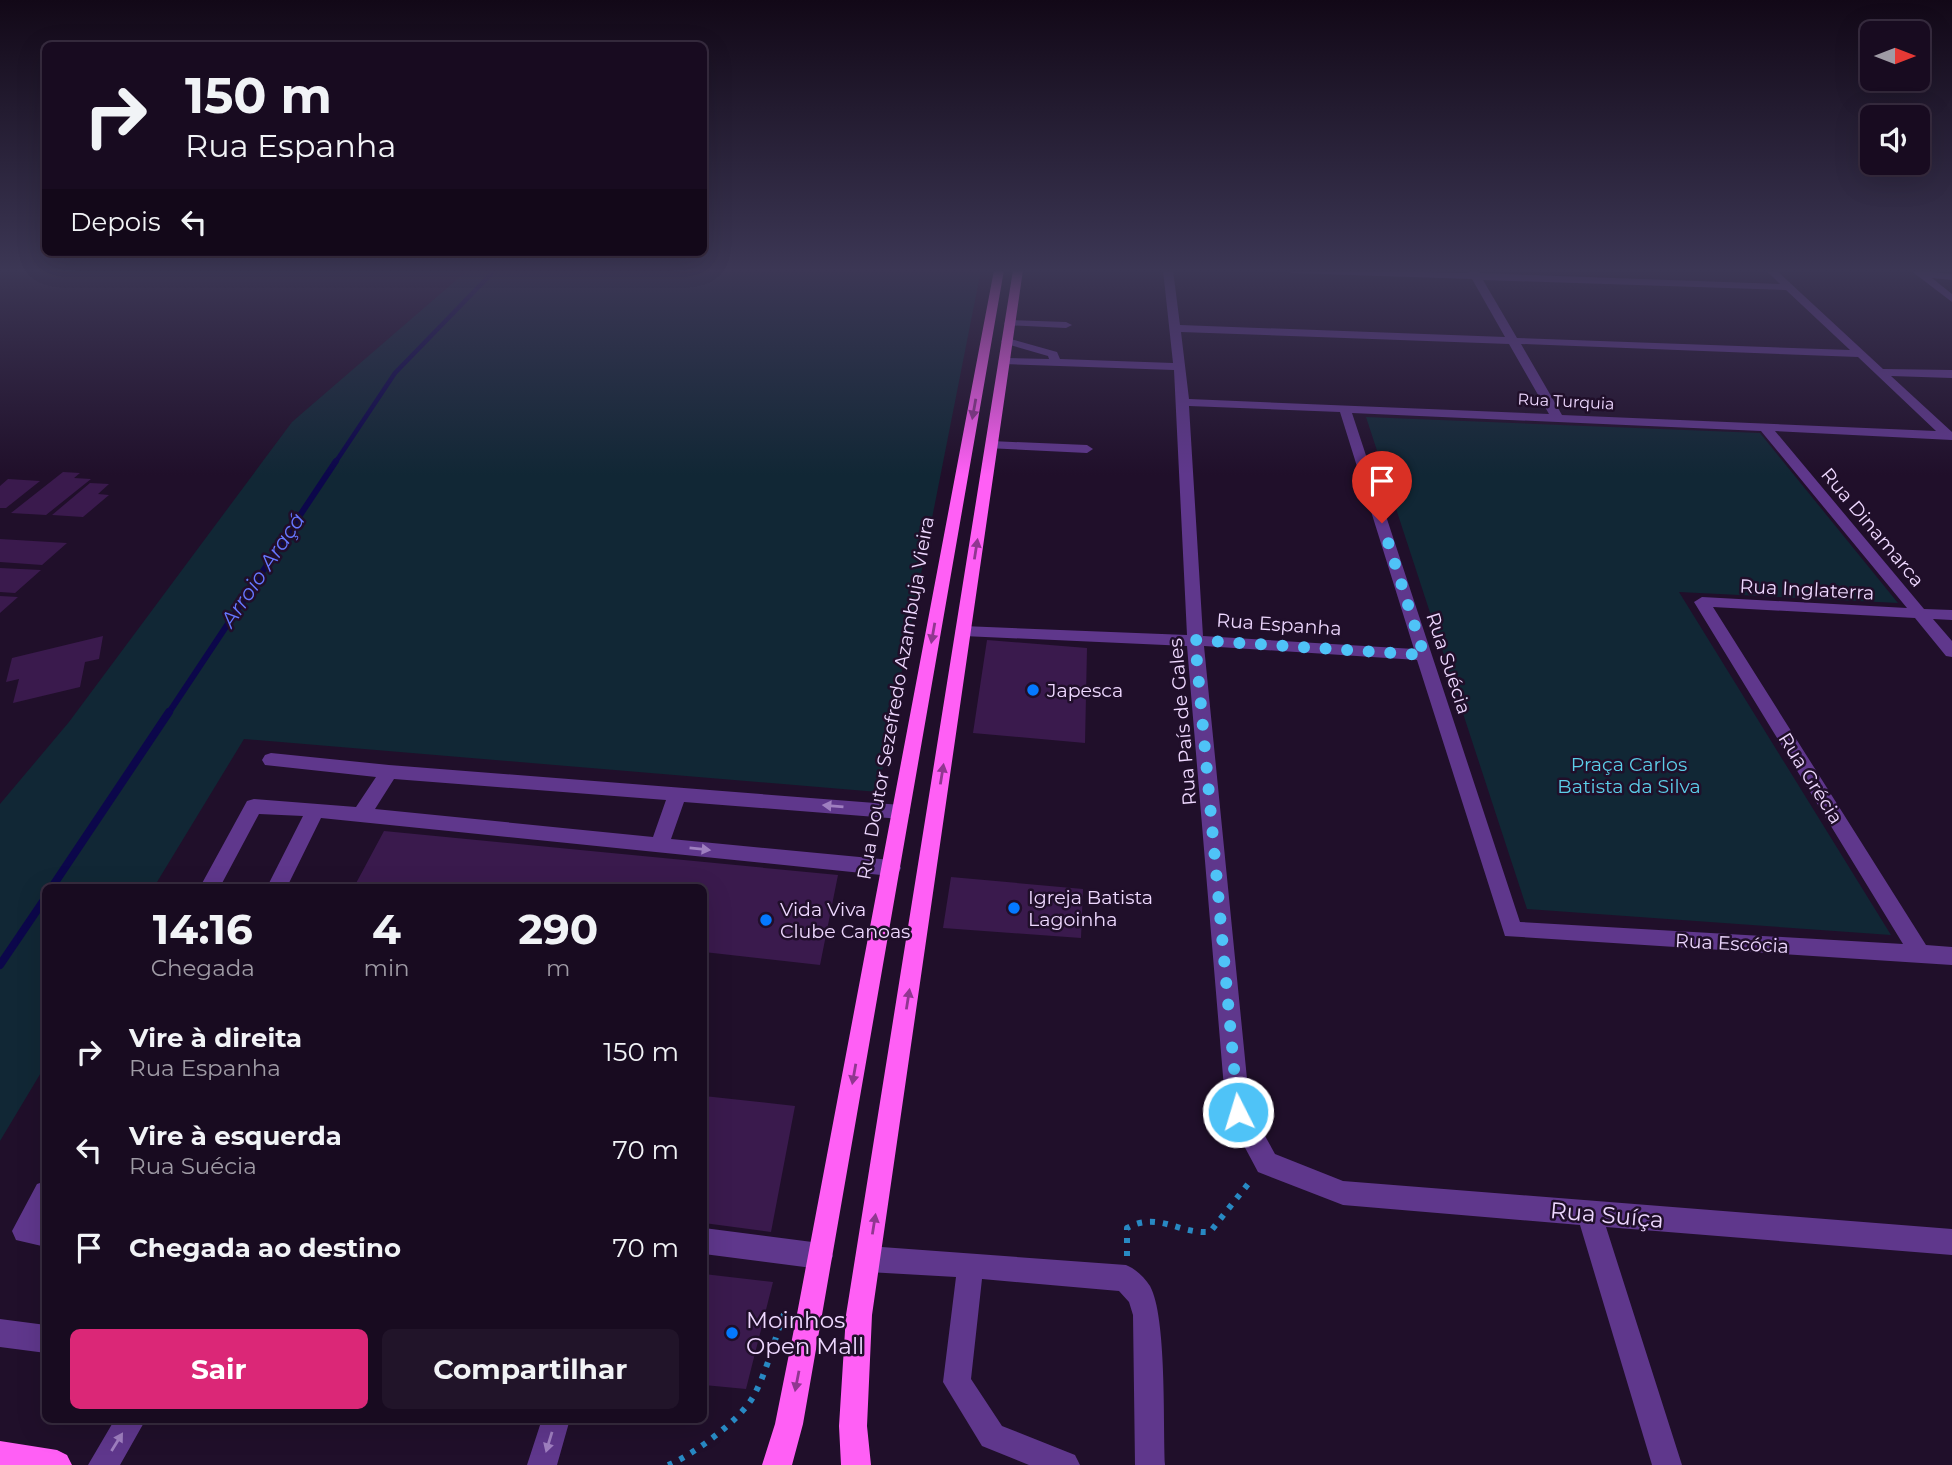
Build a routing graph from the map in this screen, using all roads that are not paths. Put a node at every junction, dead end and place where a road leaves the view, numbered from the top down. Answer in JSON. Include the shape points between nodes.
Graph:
{"nodes":[{"id":1,"x":987,"y":338,"type":"edge"},
{"id":2,"x":1007,"y":338,"type":"edge"},
{"id":3,"x":1021,"y":338,"type":"edge"},
{"id":4,"x":1176,"y":338,"type":"edge"},
{"id":5,"x":1445,"y":338,"type":"edge"},
{"id":6,"x":1511,"y":338,"type":"edge"},
{"id":7,"x":1844,"y":338,"type":"edge"},
{"id":8,"x":1513,"y":341,"type":"junction"},
{"id":9,"x":1861,"y":354,"type":"junction"},
{"id":10,"x":1004,"y":362,"type":"junction"},
{"id":11,"x":1056,"y":364,"type":"junction"},
{"id":12,"x":1179,"y":367,"type":"junction"},
{"id":13,"x":1881,"y":372,"type":"junction"},
{"id":14,"x":1952,"y":374,"type":"edge"},
{"id":15,"x":1183,"y":402,"type":"junction"},
{"id":16,"x":1345,"y":409,"type":"junction"},
{"id":17,"x":1558,"y":418,"type":"junction"},
{"id":18,"x":1765,"y":427,"type":"junction"},
{"id":19,"x":1950,"y":437,"type":"edge"},
{"id":20,"x":991,"y":444,"type":"junction"},
{"id":21,"x":1087,"y":449,"type":"dead end"},
{"id":22,"x":1702,"y":603,"type":"joint"},
{"id":23,"x":1920,"y":614,"type":"junction"},
{"id":24,"x":1952,"y":615,"type":"edge"},
{"id":25,"x":963,"y":631,"type":"junction"},
{"id":26,"x":1195,"y":640,"type":"junction"},
{"id":27,"x":1952,"y":652,"type":"edge"},
{"id":28,"x":1424,"y":655,"type":"junction"},
{"id":29,"x":271,"y":760,"type":"dead end"},
{"id":30,"x":389,"y":772,"type":"junction"},
{"id":31,"x":678,"y":794,"type":"junction"},
{"id":32,"x":316,"y":810,"type":"junction"},
{"id":33,"x":901,"y":812,"type":"junction"},
{"id":34,"x":362,"y":813,"type":"junction"},
{"id":35,"x":659,"y":845,"type":"junction"},
{"id":36,"x":891,"y":868,"type":"junction"},
{"id":37,"x":212,"y":884,"type":"edge"},
{"id":38,"x":279,"y":884,"type":"edge"},
{"id":39,"x":1512,"y":930,"type":"joint"},
{"id":40,"x":1920,"y":954,"type":"junction"},
{"id":41,"x":1952,"y":956,"type":"edge"},
{"id":42,"x":1267,"y":1163,"type":"joint"},
{"id":43,"x":42,"y":1200,"type":"edge"},
{"id":44,"x":1589,"y":1214,"type":"junction"},
{"id":45,"x":42,"y":1233,"type":"edge"},
{"id":46,"x":707,"y":1241,"type":"edge"},
{"id":47,"x":1952,"y":1242,"type":"edge"},
{"id":48,"x":820,"y":1256,"type":"junction"},
{"id":49,"x":868,"y":1259,"type":"junction"},
{"id":50,"x":970,"y":1265,"type":"junction"},
{"id":51,"x":0,"y":1333,"type":"edge"},
{"id":52,"x":42,"y":1338,"type":"edge"},
{"id":53,"x":129,"y":1423,"type":"edge"},
{"id":54,"x":555,"y":1423,"type":"edge"},
{"id":55,"x":0,"y":1456,"type":"edge"},
{"id":56,"x":57,"y":1465,"type":"edge"},
{"id":57,"x":103,"y":1465,"type":"edge"},
{"id":58,"x":542,"y":1465,"type":"edge"},
{"id":59,"x":777,"y":1465,"type":"edge"},
{"id":60,"x":856,"y":1465,"type":"edge"},
{"id":61,"x":1065,"y":1465,"type":"edge"},
{"id":62,"x":1150,"y":1465,"type":"edge"},
{"id":63,"x":1667,"y":1465,"type":"edge"}],
"edges":[{"from":1,"to":33,"type":"main road","name":"Rua Doutor Sezefredo Azambuja Vieira","one_way":true},
{"from":2,"to":10,"type":"main road"},
{"from":3,"to":11,"type":"street","via":[[1053,354]]},
{"from":4,"to":12,"type":"street","name":"Rua País de Gales"},
{"from":5,"to":8,"type":"street"},
{"from":6,"to":8,"type":"street"},
{"from":7,"to":9,"type":"street"},
{"from":8,"to":9,"type":"street"},
{"from":8,"to":17,"type":"street"},
{"from":9,"to":13,"type":"street"},
{"from":10,"to":11,"type":"street"},
{"from":10,"to":20,"type":"main road"},
{"from":11,"to":12,"type":"street"},
{"from":12,"to":15,"type":"street","name":"Rua País de Gales"},
{"from":13,"to":14,"type":"street"},
{"from":13,"to":19,"type":"street"},
{"from":15,"to":16,"type":"street","name":"Rua Turquia"},
{"from":15,"to":26,"type":"street","name":"Rua País de Gales"},
{"from":16,"to":17,"type":"street","name":"Rua Turquia"},
{"from":16,"to":28,"type":"street","name":"Rua Suécia"},
{"from":17,"to":18,"type":"street","name":"Rua Turquia"},
{"from":18,"to":19,"type":"street","name":"Rua Turquia"},
{"from":18,"to":23,"type":"street","name":"Rua Dinamarca"},
{"from":20,"to":21,"type":"street"},
{"from":25,"to":20,"type":"main road","one_way":true},
{"from":22,"to":23,"type":"street","name":"Rua Inglaterra"},
{"from":22,"to":40,"type":"street","name":"Rua Grécia"},
{"from":23,"to":24,"type":"street","name":"Rua Inglaterra"},
{"from":23,"to":27,"type":"street","name":"Rua Dinamarca"},
{"from":25,"to":26,"type":"street","name":"Rua Espanha"},
{"from":49,"to":25,"type":"main road","one_way":true},
{"from":26,"to":28,"type":"street","name":"Rua Espanha"},
{"from":26,"to":42,"type":"street","name":"Rua País de Gales","via":[[1238,1112]]},
{"from":28,"to":39,"type":"street","name":"Rua Suécia"},
{"from":29,"to":30,"type":"street"},
{"from":30,"to":31,"type":"street"},
{"from":30,"to":34,"type":"street"},
{"from":33,"to":31,"type":"street","one_way":true},
{"from":31,"to":35,"type":"street"},
{"from":32,"to":34,"type":"street"},
{"from":32,"to":37,"type":"street","via":[[254,806]]},
{"from":32,"to":38,"type":"street"},
{"from":33,"to":36,"type":"main road","name":"Rua Doutor Sezefredo Azambuja Vieira"},
{"from":34,"to":35,"type":"street"},
{"from":35,"to":36,"type":"street","one_way":true},
{"from":36,"to":48,"type":"main road","name":"Rua Doutor Sezefredo Azambuja Vieira","one_way":true},
{"from":39,"to":40,"type":"street","name":"Rua Escócia"},
{"from":40,"to":41,"type":"street","name":"Rua Escócia"},
{"from":42,"to":44,"type":"street","name":"Rua Suíça","via":[[1343,1193]]},
{"from":43,"to":45,"type":"street","via":[[25,1231]]},
{"from":44,"to":47,"type":"street","name":"Rua Suíça"},
{"from":44,"to":63,"type":"street"},
{"from":46,"to":48,"type":"street"},
{"from":48,"to":59,"type":"main road","name":"Rua Doutor Sezefredo Azambuja Vieira","one_way":true},
{"from":49,"to":50,"type":"street"},
{"from":49,"to":60,"type":"main road","via":[[859,1315],[853,1426]]},
{"from":50,"to":61,"type":"street","via":[[957,1382],[992,1436]]},
{"from":50,"to":62,"type":"street","via":[[1126,1278],[1140,1295],[1146,1315]]},
{"from":51,"to":52,"type":"street"},
{"from":57,"to":53,"type":"street","one_way":true},
{"from":54,"to":58,"type":"street","one_way":true},
{"from":55,"to":56,"type":"main road"}]}
